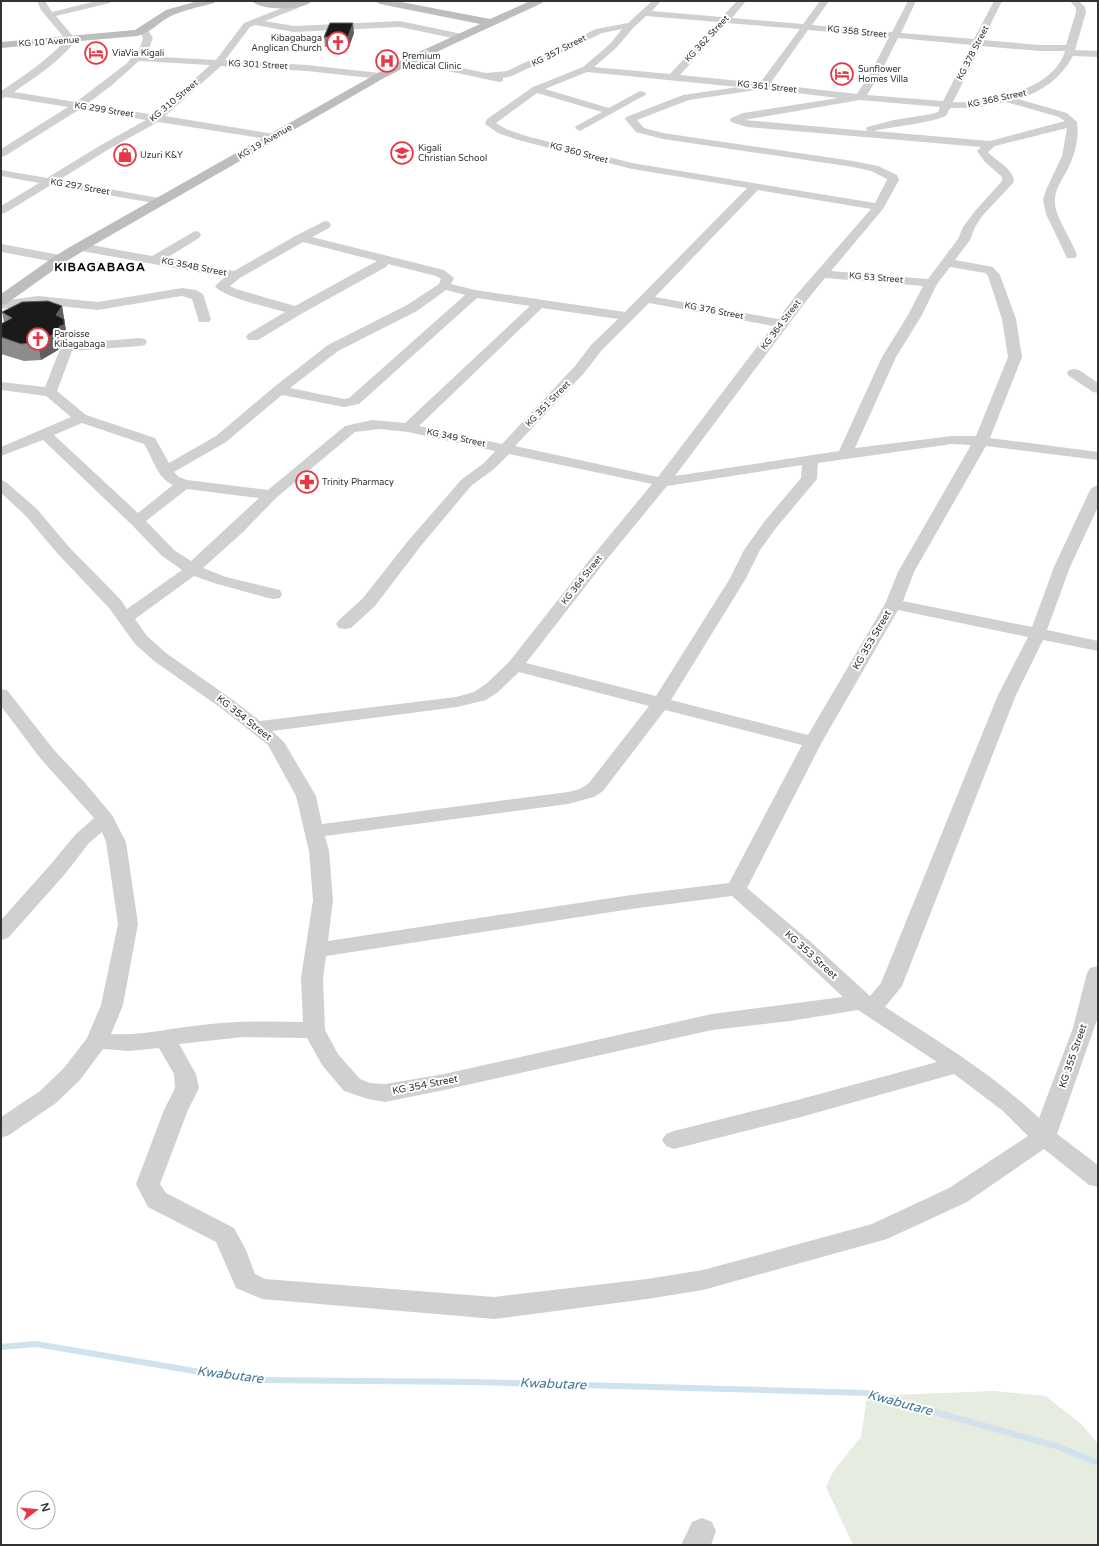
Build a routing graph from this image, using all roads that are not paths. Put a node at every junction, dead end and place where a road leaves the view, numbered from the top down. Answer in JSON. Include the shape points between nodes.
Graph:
{"nodes":[{"id":1,"x":40,"y":1,"type":"edge"},
{"id":2,"x":107,"y":1,"type":"edge"},
{"id":3,"x":210,"y":1,"type":"edge"},
{"id":4,"x":257,"y":1,"type":"edge"},
{"id":5,"x":307,"y":1,"type":"edge"},
{"id":6,"x":380,"y":1,"type":"edge"},
{"id":7,"x":538,"y":1,"type":"edge"},
{"id":8,"x":657,"y":1,"type":"edge"},
{"id":9,"x":742,"y":1,"type":"edge"},
{"id":10,"x":825,"y":1,"type":"edge"},
{"id":11,"x":912,"y":1,"type":"edge"},
{"id":12,"x":998,"y":1,"type":"edge"},
{"id":13,"x":1074,"y":1,"type":"edge"},
{"id":14,"x":295,"y":6,"type":"junction"},
{"id":15,"x":645,"y":13,"type":"junction"},
{"id":16,"x":50,"y":15,"type":"junction"},
{"id":17,"x":726,"y":19,"type":"junction"},
{"id":18,"x":253,"y":22,"type":"junction"},
{"id":19,"x":492,"y":23,"type":"junction"},
{"id":20,"x":631,"y":25,"type":"junction"},
{"id":21,"x":806,"y":27,"type":"junction"},
{"id":22,"x":144,"y":31,"type":"junction"},
{"id":23,"x":896,"y":36,"type":"junction"},
{"id":24,"x":462,"y":37,"type":"junction"},
{"id":25,"x":71,"y":40,"type":"junction"},
{"id":26,"x":979,"y":42,"type":"junction"},
{"id":27,"x":1,"y":45,"type":"edge"},
{"id":28,"x":1070,"y":50,"type":"junction"},
{"id":29,"x":1098,"y":54,"type":"edge"},
{"id":30,"x":137,"y":58,"type":"junction"},
{"id":31,"x":410,"y":60,"type":"junction"},
{"id":32,"x":218,"y":63,"type":"junction"},
{"id":33,"x":586,"y":69,"type":"junction"},
{"id":34,"x":380,"y":76,"type":"junction"},
{"id":35,"x":487,"y":76,"type":"junction"},
{"id":36,"x":672,"y":78,"type":"junction"},
{"id":37,"x":511,"y":82,"type":"dead end"},
{"id":38,"x":524,"y":86,"type":"dead end"},
{"id":39,"x":763,"y":86,"type":"junction"},
{"id":40,"x":537,"y":90,"type":"junction"},
{"id":41,"x":642,"y":94,"type":"dead end"},
{"id":42,"x":3,"y":95,"type":"edge"},
{"id":43,"x":860,"y":97,"type":"junction"},
{"id":44,"x":1006,"y":98,"type":"junction"},
{"id":45,"x":947,"y":105,"type":"junction"},
{"id":46,"x":78,"y":106,"type":"junction"},
{"id":47,"x":608,"y":112,"type":"junction"},
{"id":48,"x":157,"y":118,"type":"junction"},
{"id":49,"x":631,"y":118,"type":"junction"},
{"id":50,"x":1072,"y":122,"type":"junction"},
{"id":51,"x":580,"y":128,"type":"dead end"},
{"id":52,"x":858,"y":133,"type":"junction"},
{"id":53,"x":274,"y":137,"type":"junction"},
{"id":54,"x":989,"y":144,"type":"junction"},
{"id":55,"x":1,"y":154,"type":"edge"},
{"id":56,"x":1,"y":173,"type":"edge"},
{"id":57,"x":49,"y":181,"type":"junction"},
{"id":58,"x":755,"y":186,"type":"junction"},
{"id":59,"x":159,"y":201,"type":"junction"},
{"id":60,"x":879,"y":207,"type":"junction"},
{"id":61,"x":1,"y":211,"type":"edge"},
{"id":62,"x":325,"y":225,"type":"dead end"},
{"id":63,"x":195,"y":235,"type":"dead end"},
{"id":64,"x":301,"y":238,"type":"junction"},
{"id":65,"x":80,"y":247,"type":"junction"},
{"id":66,"x":1,"y":248,"type":"edge"},
{"id":67,"x":1071,"y":255,"type":"dead end"},
{"id":68,"x":60,"y":259,"type":"junction"},
{"id":69,"x":382,"y":259,"type":"junction"},
{"id":70,"x":154,"y":260,"type":"junction"},
{"id":71,"x":947,"y":263,"type":"junction"},
{"id":72,"x":822,"y":274,"type":"junction"},
{"id":73,"x":236,"y":275,"type":"junction"},
{"id":74,"x":931,"y":283,"type":"junction"},
{"id":75,"x":444,"y":286,"type":"junction"},
{"id":76,"x":474,"y":294,"type":"junction"},
{"id":77,"x":646,"y":298,"type":"junction"},
{"id":78,"x":1,"y":301,"type":"edge"},
{"id":79,"x":540,"y":303,"type":"junction"},
{"id":80,"x":1,"y":305,"type":"edge"},
{"id":81,"x":296,"y":311,"type":"junction"},
{"id":82,"x":627,"y":316,"type":"junction"},
{"id":83,"x":204,"y":319,"type":"dead end"},
{"id":84,"x":783,"y":324,"type":"junction"},
{"id":85,"x":253,"y":337,"type":"dead end"},
{"id":86,"x":140,"y":342,"type":"dead end"},
{"id":87,"x":1074,"y":373,"type":"dead end"},
{"id":88,"x":1,"y":386,"type":"edge"},
{"id":89,"x":1098,"y":389,"type":"edge"},
{"id":90,"x":279,"y":390,"type":"junction"},
{"id":91,"x":50,"y":392,"type":"junction"},
{"id":92,"x":81,"y":418,"type":"junction"},
{"id":93,"x":408,"y":428,"type":"junction"},
{"id":94,"x":45,"y":434,"type":"junction"},
{"id":95,"x":981,"y":441,"type":"junction"},
{"id":96,"x":504,"y":449,"type":"junction"},
{"id":97,"x":1,"y":452,"type":"edge"},
{"id":98,"x":845,"y":454,"type":"junction"},
{"id":99,"x":1098,"y":456,"type":"edge"},
{"id":100,"x":812,"y":459,"type":"junction"},
{"id":101,"x":165,"y":471,"type":"junction"},
{"id":102,"x":662,"y":482,"type":"junction"},
{"id":103,"x":184,"y":484,"type":"junction"},
{"id":104,"x":1,"y":485,"type":"edge"},
{"id":105,"x":1098,"y":490,"type":"edge"},
{"id":106,"x":271,"y":495,"type":"junction"},
{"id":107,"x":137,"y":521,"type":"junction"},
{"id":108,"x":193,"y":570,"type":"junction"},
{"id":109,"x":274,"y":594,"type":"dead end"},
{"id":110,"x":893,"y":604,"type":"junction"},
{"id":111,"x":127,"y":618,"type":"junction"},
{"id":112,"x":345,"y":624,"type":"dead end"},
{"id":113,"x":1038,"y":633,"type":"junction"},
{"id":114,"x":1098,"y":646,"type":"edge"},
{"id":115,"x":515,"y":666,"type":"junction"},
{"id":116,"x":1,"y":694,"type":"edge"},
{"id":117,"x":661,"y":702,"type":"junction"},
{"id":118,"x":258,"y":727,"type":"junction"},
{"id":119,"x":813,"y":742,"type":"junction"},
{"id":120,"x":105,"y":819,"type":"junction"},
{"id":121,"x":314,"y":831,"type":"junction"},
{"id":122,"x":736,"y":889,"type":"junction"},
{"id":123,"x":1,"y":933,"type":"edge"},
{"id":124,"x":316,"y":950,"type":"junction"},
{"id":125,"x":1098,"y":973,"type":"edge"},
{"id":126,"x":867,"y":1005,"type":"junction"},
{"id":127,"x":314,"y":1030,"type":"junction"},
{"id":128,"x":165,"y":1039,"type":"junction"},
{"id":129,"x":97,"y":1041,"type":"junction"},
{"id":130,"x":958,"y":1065,"type":"junction"},
{"id":131,"x":1,"y":1129,"type":"edge"},
{"id":132,"x":1044,"y":1137,"type":"junction"},
{"id":133,"x":674,"y":1140,"type":"dead end"},
{"id":134,"x":1098,"y":1178,"type":"edge"}],
"edges":[{"from":1,"to":16,"type":"street"},
{"from":2,"to":16,"type":"street"},
{"from":3,"to":22,"type":"main road","name":"KG 10 Avenue","via":[[172,12],[158,19]]},
{"from":4,"to":14,"type":"main road"},
{"from":5,"to":14,"type":"main road"},
{"from":6,"to":19,"type":"main road"},
{"from":7,"to":19,"type":"main road","name":"KG 19 Avenue"},
{"from":8,"to":15,"type":"street","name":"KG 360 Street"},
{"from":9,"to":17,"type":"street","name":"KG 362 Street"},
{"from":10,"to":21,"type":"street"},
{"from":11,"to":23,"type":"street"},
{"from":12,"to":26,"type":"street","name":"KG 378 Street"},
{"from":13,"to":28,"type":"street","name":"KG 368 Street","via":[[1081,7],[1081,12]]},
{"from":14,"to":18,"type":"street","name":"KG 310 Street"},
{"from":15,"to":17,"type":"street","name":"KG 358 Street"},
{"from":15,"to":20,"type":"street","name":"KG 360 Street"},
{"from":16,"to":25,"type":"street"},
{"from":17,"to":21,"type":"street","name":"KG 358 Street"},
{"from":17,"to":36,"type":"street","name":"KG 362 Street"},
{"from":18,"to":24,"type":"street","via":[[294,29],[400,24]]},
{"from":18,"to":32,"type":"street","name":"KG 310 Street","via":[[243,29]]},
{"from":19,"to":24,"type":"main road","name":"KG 19 Avenue"},
{"from":20,"to":33,"type":"street","name":"KG 360 Street","via":[[613,46]]},
{"from":20,"to":35,"type":"street","name":"KG 357 Street","via":[[599,31],[509,74]]},
{"from":21,"to":23,"type":"street","name":"KG 358 Street"},
{"from":21,"to":39,"type":"street"},
{"from":22,"to":25,"type":"main road","name":"KG 10 Avenue","via":[[128,35]]},
{"from":22,"to":30,"type":"street","via":[[148,40]]},
{"from":23,"to":26,"type":"street","name":"KG 358 Street"},
{"from":23,"to":43,"type":"street"},
{"from":24,"to":31,"type":"main road","name":"KG 19 Avenue"},
{"from":25,"to":27,"type":"main road","name":"KG 10 Avenue"},
{"from":25,"to":42,"type":"street","via":[[31,76]]},
{"from":26,"to":28,"type":"street","name":"KG 358 Street"},
{"from":26,"to":45,"type":"street","name":"KG 378 Street"},
{"from":28,"to":29,"type":"street","name":"KG 358 Street"},
{"from":28,"to":44,"type":"street","name":"KG 368 Street","via":[[1059,70],[1038,88]]},
{"from":30,"to":32,"type":"street","name":"KG 301 Street"},
{"from":30,"to":46,"type":"street"},
{"from":31,"to":34,"type":"main road","name":"KG 19 Avenue"},
{"from":31,"to":35,"type":"street"},
{"from":32,"to":34,"type":"street","name":"KG 301 Street","via":[[295,67]]},
{"from":32,"to":48,"type":"street","name":"KG 310 Street"},
{"from":33,"to":36,"type":"street","name":"KG 361 Street"},
{"from":33,"to":40,"type":"street","name":"KG 360 Street"},
{"from":34,"to":53,"type":"main road","name":"KG 19 Avenue"},
{"from":35,"to":37,"type":"street"},
{"from":36,"to":39,"type":"street","name":"KG 361 Street"},
{"from":38,"to":40,"type":"street"},
{"from":39,"to":43,"type":"street","name":"KG 361 Street"},
{"from":39,"to":49,"type":"street","via":[[687,97]]},
{"from":40,"to":47,"type":"street"},
{"from":40,"to":58,"type":"street","name":"KG 360 Street","via":[[498,115],[490,124],[522,138],[600,159]]},
{"from":41,"to":47,"type":"street"},
{"from":42,"to":46,"type":"street","name":"KG 299 Street"},
{"from":43,"to":45,"type":"street","name":"KG 361 Street"},
{"from":43,"to":52,"type":"street","via":[[735,119],[747,124]]},
{"from":44,"to":45,"type":"street","name":"KG 368 Street","via":[[972,105]]},
{"from":44,"to":50,"type":"street","via":[[1063,115]]},
{"from":45,"to":52,"type":"street","via":[[939,116],[890,124]]},
{"from":46,"to":48,"type":"street","name":"KG 299 Street"},
{"from":46,"to":55,"type":"street"},
{"from":47,"to":49,"type":"street"},
{"from":47,"to":51,"type":"street"},
{"from":48,"to":53,"type":"street","name":"KG 299 Street"},
{"from":48,"to":57,"type":"street","name":"KG 310 Street"},
{"from":49,"to":60,"type":"street","name":"KG 364 Street","via":[[631,122],[640,130],[663,136],[853,164],[884,172],[893,177],[893,180]]},
{"from":50,"to":54,"type":"street"},
{"from":50,"to":67,"type":"street","via":[[1074,133],[1068,157],[1052,189],[1048,204]]},
{"from":52,"to":54,"type":"street"},
{"from":53,"to":59,"type":"main road","name":"KG 19 Avenue"},
{"from":54,"to":71,"type":"street","via":[[982,151],[983,154],[1008,176],[1008,182],[979,213]]},
{"from":56,"to":57,"type":"street","name":"KG 297 Street"},
{"from":57,"to":59,"type":"street","name":"KG 297 Street"},
{"from":57,"to":61,"type":"street","name":"KG 310 Street"},
{"from":58,"to":60,"type":"street","name":"KG 360 Street"},
{"from":58,"to":77,"type":"street","name":"KG 351 Street"},
{"from":59,"to":65,"type":"main road","name":"KG 19 Avenue"},
{"from":60,"to":72,"type":"street","name":"KG 364 Street"},
{"from":62,"to":64,"type":"street"},
{"from":63,"to":70,"type":"street"},
{"from":64,"to":69,"type":"street"},
{"from":64,"to":73,"type":"street"},
{"from":65,"to":68,"type":"main road","name":"KG 19 Avenue"},
{"from":65,"to":70,"type":"street","name":"KG 354B Street"},
{"from":66,"to":68,"type":"street"},
{"from":68,"to":78,"type":"main road","name":"KG 19 Avenue"},
{"from":69,"to":75,"type":"street","via":[[440,273],[448,278]]},
{"from":69,"to":81,"type":"street","via":[[382,264]]},
{"from":70,"to":73,"type":"street","name":"KG 354B Street"},
{"from":71,"to":74,"type":"street"},
{"from":71,"to":95,"type":"street","name":"KG 353 Street","via":[[992,272],[1009,319],[1015,357]]},
{"from":72,"to":74,"type":"street","name":"KG 53 Street"},
{"from":72,"to":84,"type":"street","name":"KG 364 Street"},
{"from":73,"to":81,"type":"street","via":[[221,286],[232,292]]},
{"from":74,"to":98,"type":"street","via":[[889,358]]},
{"from":75,"to":76,"type":"street"},
{"from":75,"to":90,"type":"street","via":[[412,308],[333,348]]},
{"from":76,"to":79,"type":"street"},
{"from":76,"to":90,"type":"street","via":[[354,401],[344,403]]},
{"from":77,"to":82,"type":"street","name":"KG 351 Street"},
{"from":77,"to":84,"type":"street","name":"KG 376 Street"},
{"from":79,"to":82,"type":"street"},
{"from":79,"to":93,"type":"street"},
{"from":80,"to":83,"type":"street","via":[[38,300],[98,306],[182,292],[198,297]]},
{"from":81,"to":85,"type":"street"},
{"from":82,"to":96,"type":"street","name":"KG 351 Street"},
{"from":84,"to":102,"type":"street","name":"KG 364 Street"},
{"from":86,"to":91,"type":"street","via":[[69,347]]},
{"from":87,"to":89,"type":"street"},
{"from":88,"to":91,"type":"street"},
{"from":90,"to":101,"type":"street","via":[[221,439]]},
{"from":91,"to":92,"type":"street"},
{"from":92,"to":94,"type":"street"},
{"from":92,"to":101,"type":"street","via":[[150,441]]},
{"from":93,"to":96,"type":"street","name":"KG 349 Street"},
{"from":93,"to":106,"type":"street","name":"KG 349 Street","via":[[374,424],[350,429]]},
{"from":94,"to":97,"type":"street"},
{"from":94,"to":107,"type":"street"},
{"from":95,"to":98,"type":"street","via":[[952,440]]},
{"from":95,"to":99,"type":"street"},
{"from":95,"to":110,"type":"street","name":"KG 353 Street","via":[[906,572]]},
{"from":96,"to":102,"type":"street","name":"KG 349 Street"},
{"from":96,"to":112,"type":"street","name":"KG 351 Street","via":[[482,472],[466,483],[369,602]]},
{"from":98,"to":100,"type":"street"},
{"from":100,"to":102,"type":"street"},
{"from":100,"to":117,"type":"street","via":[[809,480],[752,550],[737,580]]},
{"from":101,"to":103,"type":"street","via":[[174,480]]},
{"from":102,"to":115,"type":"street","name":"KG 364 Street"},
{"from":103,"to":106,"type":"street"},
{"from":103,"to":107,"type":"street"},
{"from":104,"to":111,"type":"street","name":"KG 354 Street","via":[[31,512]]},
{"from":105,"to":113,"type":"street","via":[[1062,566]]},
{"from":106,"to":108,"type":"street","via":[[239,529]]},
{"from":107,"to":108,"type":"street","via":[[168,552]]},
{"from":108,"to":109,"type":"street"},
{"from":108,"to":111,"type":"street"},
{"from":110,"to":113,"type":"street"},
{"from":110,"to":119,"type":"street","name":"KG 353 Street"},
{"from":111,"to":118,"type":"street","name":"KG 354 Street","via":[[142,640],[160,657]]},
{"from":113,"to":114,"type":"street"},
{"from":113,"to":126,"type":"street","via":[[1007,695],[891,986]]},
{"from":115,"to":117,"type":"street"},
{"from":115,"to":118,"type":"street","name":"KG 364 Street","via":[[480,696],[457,702]]},
{"from":116,"to":120,"type":"street","via":[[47,754]]},
{"from":117,"to":119,"type":"street"},
{"from":117,"to":121,"type":"street","via":[[596,787],[587,793],[568,798]]},
{"from":118,"to":121,"type":"street","name":"KG 354 Street","via":[[274,742],[306,796]]},
{"from":119,"to":122,"type":"street","name":"KG 353 Street"},
{"from":120,"to":123,"type":"street","via":[[82,839]]},
{"from":120,"to":129,"type":"street","via":[[116,842],[128,924],[112,1005]]},
{"from":121,"to":124,"type":"street","name":"KG 354 Street","via":[[319,851],[323,900]]},
{"from":122,"to":124,"type":"street","via":[[659,898]]},
{"from":122,"to":126,"type":"street","name":"KG 353 Street"},
{"from":124,"to":127,"type":"street","name":"KG 354 Street","via":[[312,978]]},
{"from":125,"to":132,"type":"street","name":"KG 355 Street","via":[[1084,1028]]},
{"from":126,"to":127,"type":"street","name":"KG 354 Street","via":[[712,1022],[386,1093],[368,1092],[352,1085],[330,1059]]},
{"from":126,"to":130,"type":"street","name":"KG 353 Street"},
{"from":127,"to":128,"type":"street","via":[[243,1029]]},
{"from":128,"to":129,"type":"street","via":[[129,1043]]},
{"from":128,"to":132,"type":"street","via":[[185,1074],[187,1088],[148,1184],[157,1200],[225,1235],[234,1250],[245,1281],[262,1289],[494,1308],[703,1280],[878,1232],[958,1195]]},
{"from":129,"to":131,"type":"street","via":[[72,1074],[48,1096]]},
{"from":130,"to":132,"type":"street","name":"KG 353 Street","via":[[1011,1105]]},
{"from":130,"to":133,"type":"street"},
{"from":132,"to":134,"type":"street","name":"KG 353 Street"}]}
